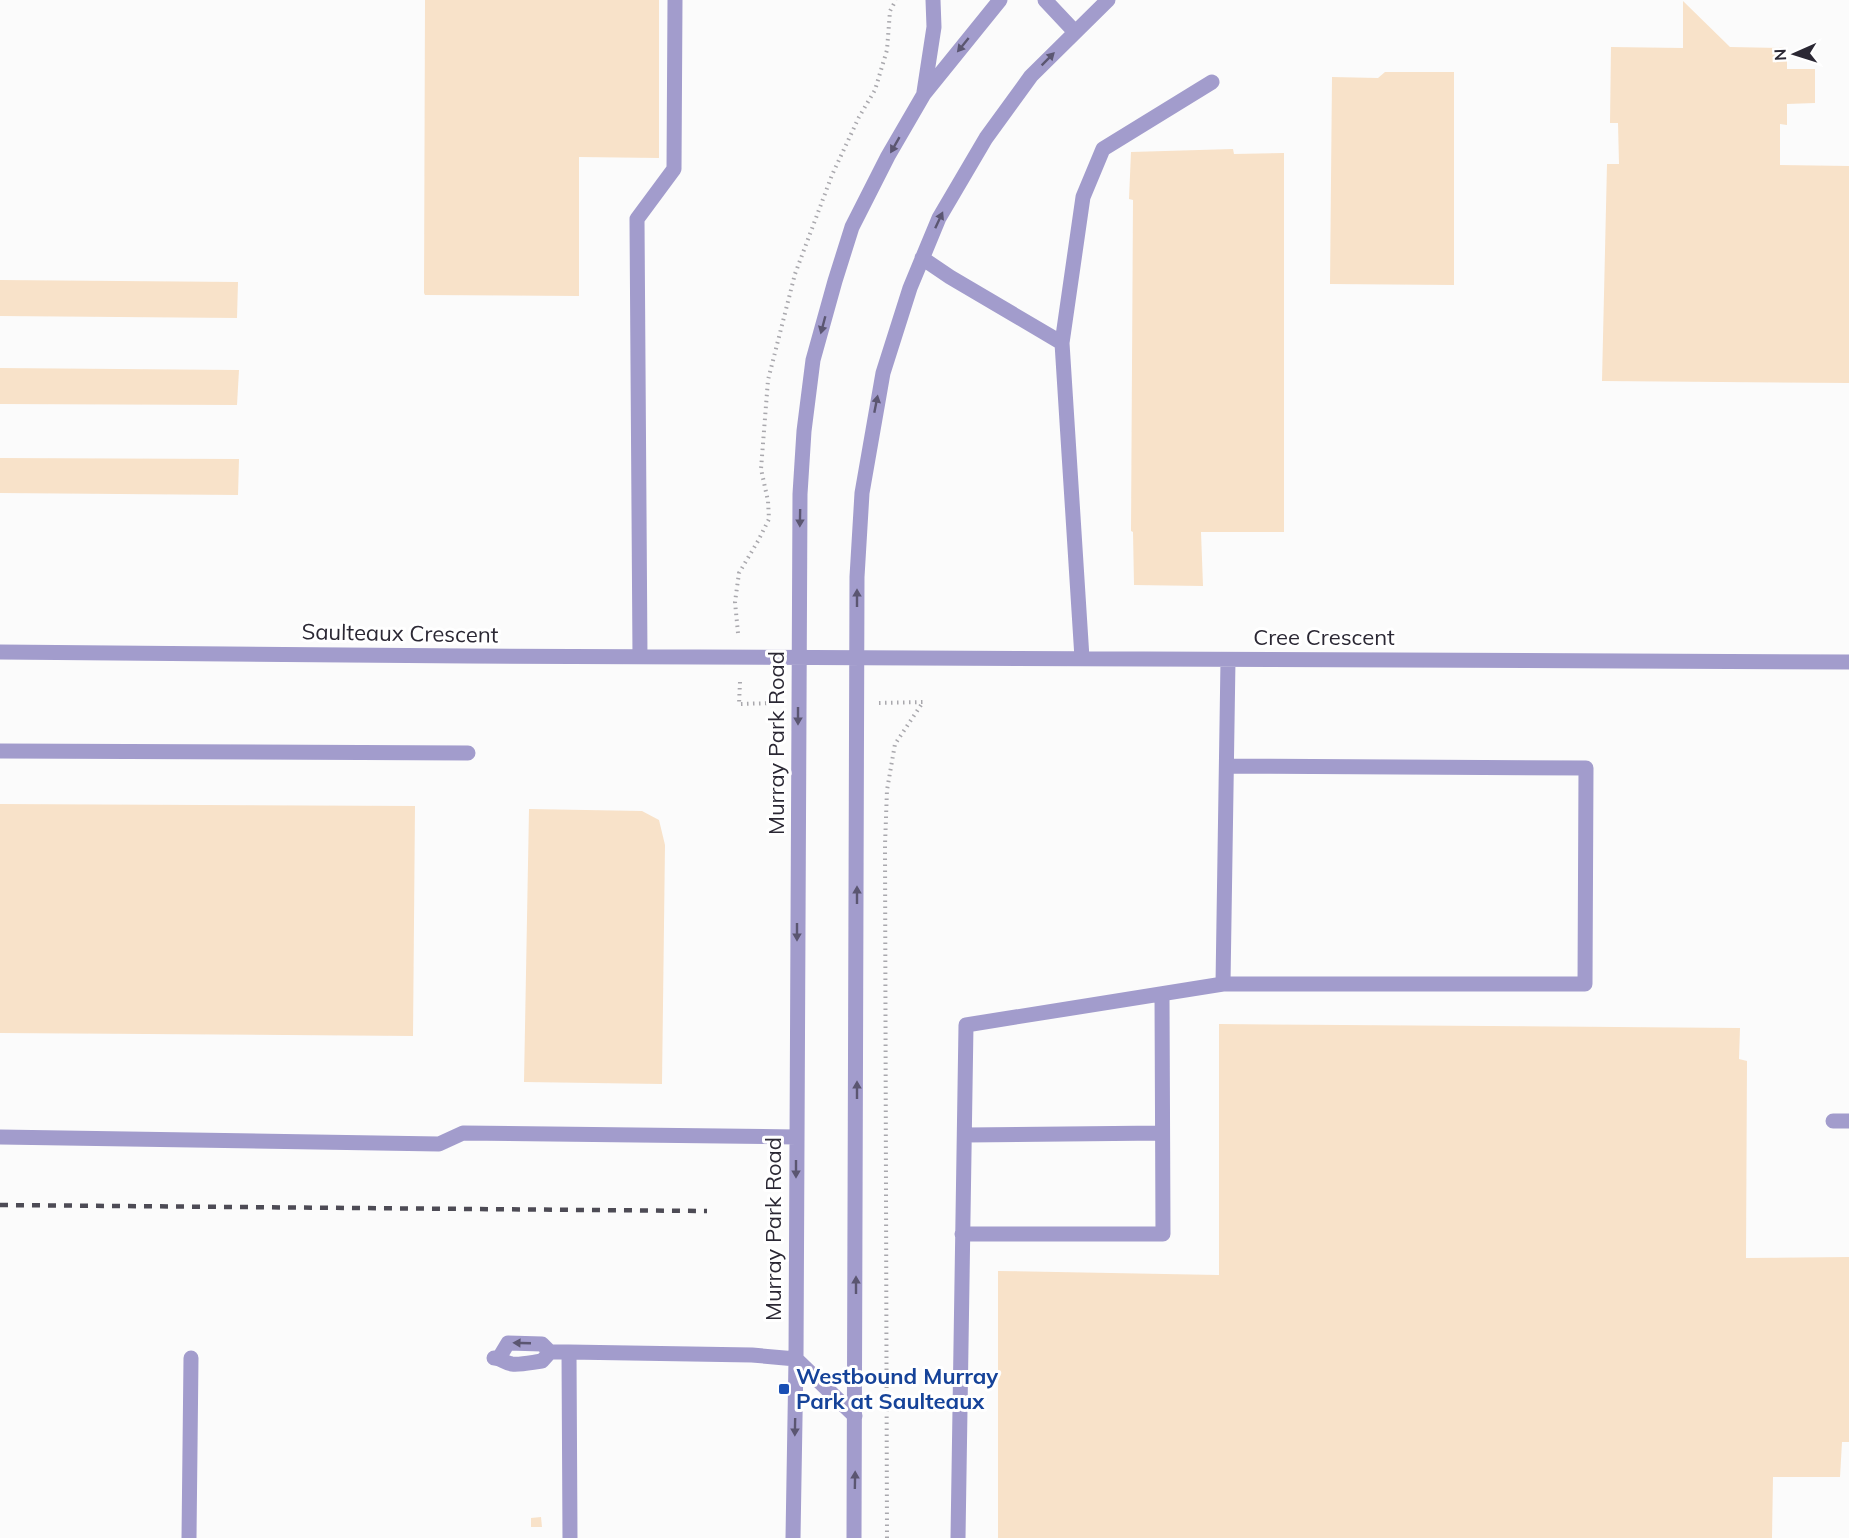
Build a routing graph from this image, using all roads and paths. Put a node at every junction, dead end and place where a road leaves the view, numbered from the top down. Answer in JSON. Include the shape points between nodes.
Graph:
{"nodes":[{"id":1,"x":675,"y":0,"type":"edge"},
{"id":2,"x":933,"y":0,"type":"edge"},
{"id":3,"x":1000,"y":0,"type":"edge"},
{"id":4,"x":1045,"y":0,"type":"edge"},
{"id":5,"x":1103,"y":1,"type":"edge"},
{"id":6,"x":1075,"y":32,"type":"junction"},
{"id":7,"x":1212,"y":82,"type":"dead end"},
{"id":8,"x":924,"y":94,"type":"junction"},
{"id":9,"x":922,"y":258,"type":"junction"},
{"id":10,"x":1062,"y":343,"type":"junction"},
{"id":11,"x":0,"y":652,"type":"edge"},
{"id":12,"x":640,"y":657,"type":"junction"},
{"id":13,"x":799,"y":657,"type":"junction"},
{"id":14,"x":858,"y":657,"type":"junction"},
{"id":15,"x":1082,"y":658,"type":"junction"},
{"id":16,"x":1228,"y":660,"type":"junction"},
{"id":17,"x":1849,"y":662,"type":"edge"},
{"id":18,"x":923,"y":702,"type":"dead end"},
{"id":19,"x":0,"y":752,"type":"edge"},
{"id":20,"x":468,"y":753,"type":"dead end"},
{"id":21,"x":1227,"y":766,"type":"junction"},
{"id":22,"x":1224,"y":984,"type":"junction"},
{"id":23,"x":1162,"y":994,"type":"junction"},
{"id":24,"x":1833,"y":1121,"type":"dead end"},
{"id":25,"x":1849,"y":1121,"type":"edge"},
{"id":26,"x":1162,"y":1133,"type":"junction"},
{"id":27,"x":966,"y":1135,"type":"junction"},
{"id":28,"x":0,"y":1137,"type":"edge"},
{"id":29,"x":795,"y":1137,"type":"junction"},
{"id":30,"x":963,"y":1234,"type":"junction"},
{"id":31,"x":569,"y":1352,"type":"junction"},
{"id":32,"x":191,"y":1358,"type":"dead end"},
{"id":33,"x":497,"y":1358,"type":"dead end"},
{"id":34,"x":796,"y":1359,"type":"junction"},
{"id":35,"x":855,"y":1416,"type":"junction"},
{"id":36,"x":189,"y":1538,"type":"edge"},
{"id":37,"x":570,"y":1538,"type":"edge"},
{"id":38,"x":793,"y":1538,"type":"edge"},
{"id":39,"x":854,"y":1538,"type":"edge"},
{"id":40,"x":887,"y":1538,"type":"edge"},
{"id":41,"x":958,"y":1538,"type":"edge"}],
"edges":[{"from":1,"to":12,"type":"street","via":[[674,169],[638,219]]},
{"from":2,"to":8,"type":"street","via":[[934,27]]},
{"from":3,"to":8,"type":"street","name":"Murray Park Road","one_way":true},
{"from":4,"to":6,"type":"street"},
{"from":5,"to":6,"type":"street"},
{"from":9,"to":6,"type":"street","one_way":true,"via":[[939,218],[986,138],[1031,76]]},
{"from":7,"to":10,"type":"street","via":[[1103,149],[1083,197]]},
{"from":8,"to":13,"type":"street","name":"Murray Park Road","one_way":true,"via":[[852,227],[813,360],[800,494]]},
{"from":9,"to":10,"type":"street"},
{"from":14,"to":9,"type":"street","one_way":true,"via":[[862,493],[874,415],[883,373]]},
{"from":10,"to":15,"type":"street"},
{"from":11,"to":12,"type":"street","name":"Saulteaux Crescent"},
{"from":12,"to":13,"type":"street","name":"Saulteaux Crescent"},
{"from":13,"to":14,"type":"street","name":"Cree Crescent"},
{"from":13,"to":29,"type":"street","name":"Murray Park Road","one_way":true},
{"from":14,"to":15,"type":"street","name":"Cree Crescent"},
{"from":35,"to":14,"type":"street","one_way":true},
{"from":15,"to":16,"type":"street","name":"Cree Crescent"},
{"from":16,"to":17,"type":"street","name":"Cree Crescent"},
{"from":16,"to":21,"type":"street"},
{"from":18,"to":40,"type":"path","via":[[895,744],[887,790]]},
{"from":19,"to":20,"type":"street"},
{"from":21,"to":22,"type":"street"},
{"from":21,"to":22,"type":"street","via":[[1586,768],[1585,984]]},
{"from":22,"to":23,"type":"street"},
{"from":23,"to":26,"type":"street"},
{"from":23,"to":27,"type":"street","via":[[966,1025]]},
{"from":24,"to":25,"type":"street"},
{"from":26,"to":27,"type":"street"},
{"from":26,"to":30,"type":"street","via":[[1163,1234]]},
{"from":27,"to":30,"type":"street"},
{"from":28,"to":29,"type":"street","via":[[440,1144],[463,1133]]},
{"from":29,"to":34,"type":"street","name":"Murray Park Road","one_way":true},
{"from":30,"to":41,"type":"street"},
{"from":31,"to":33,"type":"street","via":[[550,1352],[542,1361],[511,1364]]},
{"from":31,"to":34,"type":"street"},
{"from":31,"to":37,"type":"street"},
{"from":32,"to":36,"type":"street"},
{"from":34,"to":35,"type":"street"},
{"from":34,"to":38,"type":"street","name":"Murray Park Road","one_way":true},
{"from":39,"to":35,"type":"street","one_way":true}]}
